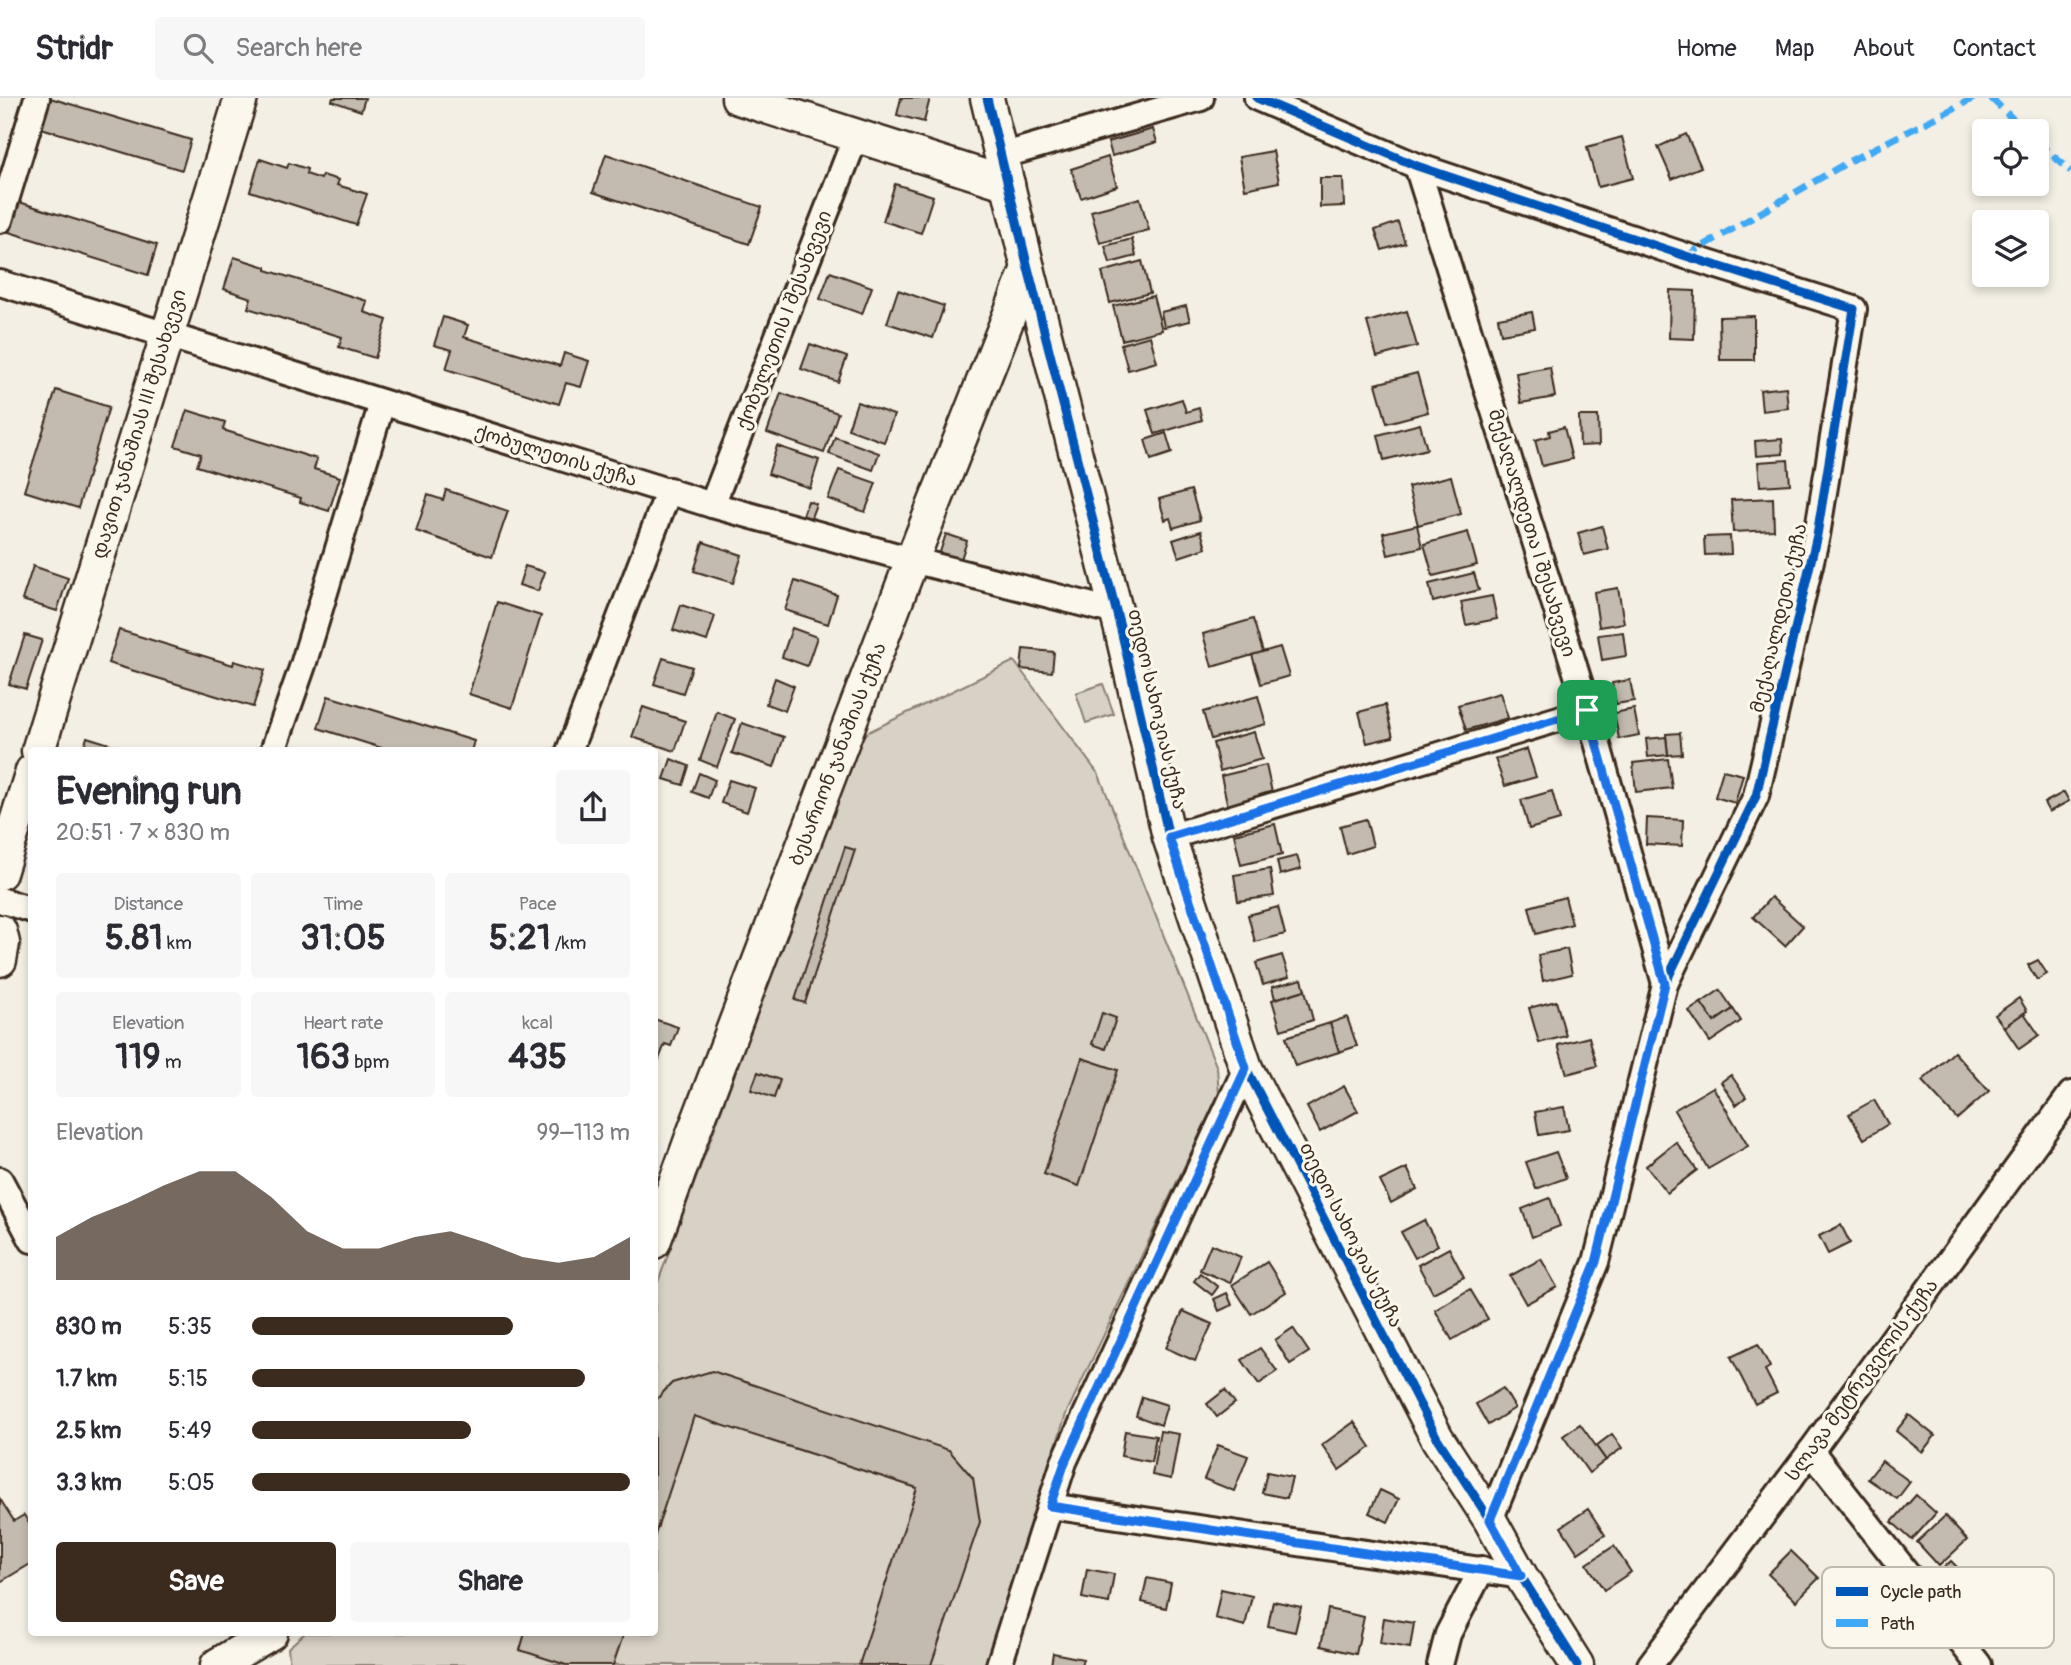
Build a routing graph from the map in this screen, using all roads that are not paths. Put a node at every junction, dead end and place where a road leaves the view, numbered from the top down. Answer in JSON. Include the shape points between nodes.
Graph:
{"nodes":[{"id":1,"x":37,"y":98,"type":"edge"},
{"id":2,"x":241,"y":98,"type":"edge"},
{"id":3,"x":738,"y":98,"type":"edge"},
{"id":4,"x":987,"y":98,"type":"edge"},
{"id":5,"x":1200,"y":98,"type":"edge"},
{"id":6,"x":1257,"y":98,"type":"edge"},
{"id":7,"x":856,"y":136,"type":"junction"},
{"id":8,"x":1417,"y":166,"type":"junction"},
{"id":9,"x":1004,"y":170,"type":"junction"},
{"id":10,"x":0,"y":220,"type":"edge"},
{"id":11,"x":1028,"y":268,"type":"junction"},
{"id":12,"x":0,"y":283,"type":"edge"},
{"id":13,"x":166,"y":336,"type":"junction"},
{"id":14,"x":382,"y":403,"type":"junction"},
{"id":15,"x":669,"y":490,"type":"junction"},
{"id":16,"x":712,"y":505,"type":"junction"},
{"id":17,"x":912,"y":560,"type":"junction"},
{"id":18,"x":1116,"y":612,"type":"junction"},
{"id":19,"x":1587,"y":710,"type":"junction"},
{"id":20,"x":39,"y":747,"type":"edge"},
{"id":21,"x":275,"y":747,"type":"edge"},
{"id":22,"x":571,"y":747,"type":"edge"},
{"id":23,"x":28,"y":784,"type":"edge"},
{"id":24,"x":1169,"y":837,"type":"junction"},
{"id":25,"x":0,"y":873,"type":"edge"},
{"id":26,"x":0,"y":900,"type":"edge"},
{"id":27,"x":28,"y":909,"type":"edge"},
{"id":28,"x":1665,"y":984,"type":"junction"},
{"id":29,"x":1246,"y":1068,"type":"junction"},
{"id":30,"x":2071,"y":1094,"type":"edge"},
{"id":31,"x":0,"y":1180,"type":"edge"},
{"id":32,"x":658,"y":1231,"type":"edge"},
{"id":33,"x":28,"y":1232,"type":"edge"},
{"id":34,"x":1811,"y":1451,"type":"junction"},
{"id":35,"x":1050,"y":1506,"type":"junction"},
{"id":36,"x":1490,"y":1520,"type":"junction"},
{"id":37,"x":1902,"y":1567,"type":"edge"},
{"id":38,"x":1482,"y":1569,"type":"junction"},
{"id":39,"x":1521,"y":1576,"type":"junction"},
{"id":40,"x":253,"y":1638,"type":"edge"},
{"id":41,"x":1966,"y":1648,"type":"edge"},
{"id":42,"x":217,"y":1665,"type":"edge"},
{"id":43,"x":999,"y":1665,"type":"edge"},
{"id":44,"x":1440,"y":1665,"type":"edge"},
{"id":45,"x":1577,"y":1665,"type":"edge"},
{"id":46,"x":1650,"y":1665,"type":"edge"},
{"id":47,"x":1979,"y":1665,"type":"edge"}],
"edges":[{"from":1,"to":10,"type":"street"},
{"from":2,"to":13,"type":"street","name":"დავით ჯანაშიას III შესახვევი"},
{"from":3,"to":7,"type":"street"},
{"from":4,"to":9,"type":"street","name":"თედო სახოკიას ქუჩა"},
{"from":5,"to":9,"type":"street"},
{"from":6,"to":8,"type":"street","name":"მექაღალდეთა ქუჩა"},
{"from":7,"to":9,"type":"street"},
{"from":7,"to":16,"type":"street","name":"ქობულეთის I შესახვევი"},
{"from":8,"to":19,"type":"street","name":"მექაღალდეთა I შესახვევი"},
{"from":8,"to":28,"type":"street","name":"მექაღალდეთა ქუჩა","via":[[1854,309],[1817,535],[1756,796]]},
{"from":9,"to":11,"type":"street","name":"თედო სახოკიას ქუჩა"},
{"from":11,"to":17,"type":"street","name":"ბესარიონ ჯანაშიას ქუჩა"},
{"from":11,"to":18,"type":"street","name":"თედო სახოკიას ქუჩა"},
{"from":12,"to":13,"type":"street","name":"ქობულეთის ქუჩა"},
{"from":13,"to":14,"type":"street","name":"ქობულეთის ქუჩა"},
{"from":13,"to":20,"type":"street","name":"დავით ჯანაშიას III შესახვევი"},
{"from":14,"to":15,"type":"street","name":"ქობულეთის ქუჩა"},
{"from":14,"to":21,"type":"street"},
{"from":15,"to":16,"type":"street","name":"ქობულეთის ქუჩა"},
{"from":15,"to":22,"type":"street"},
{"from":16,"to":17,"type":"street","name":"ქობულეთის ქუჩა"},
{"from":17,"to":18,"type":"street","name":"ქობულეთის ქუჩა"},
{"from":17,"to":32,"type":"street","name":"ბესარიონ ჯანაშიას ქუჩა"},
{"from":18,"to":24,"type":"street","name":"თედო სახოკიას ქუჩა"},
{"from":19,"to":24,"type":"street"},
{"from":19,"to":28,"type":"street","name":"მექაღალდეთა I შესახვევი"},
{"from":23,"to":25,"type":"street"},
{"from":24,"to":29,"type":"street","name":"თედო სახოკიას ქუჩა"},
{"from":26,"to":27,"type":"street"},
{"from":28,"to":36,"type":"street","name":"მექაღალდეთა ქუჩა","via":[[1596,1262]]},
{"from":29,"to":35,"type":"street","via":[[1065,1462]]},
{"from":29,"to":36,"type":"street","name":"თედო სახოკიას ქუჩა","via":[[1437,1437]]},
{"from":30,"to":34,"type":"street","name":"სლავა მეტრეველის ქუჩა"},
{"from":31,"to":33,"type":"street"},
{"from":34,"to":37,"type":"street"},
{"from":34,"to":46,"type":"street","name":"სლავა მეტრეველის ქუჩა"},
{"from":35,"to":38,"type":"street"},
{"from":35,"to":43,"type":"street"},
{"from":36,"to":39,"type":"street","name":"თედო სახოკიას ქუჩა"},
{"from":38,"to":39,"type":"street"},
{"from":38,"to":44,"type":"street","via":[[1448,1633]]},
{"from":39,"to":45,"type":"street","name":"თედო სახოკიას ქუჩა"},
{"from":40,"to":42,"type":"street"},
{"from":41,"to":47,"type":"street"}]}
